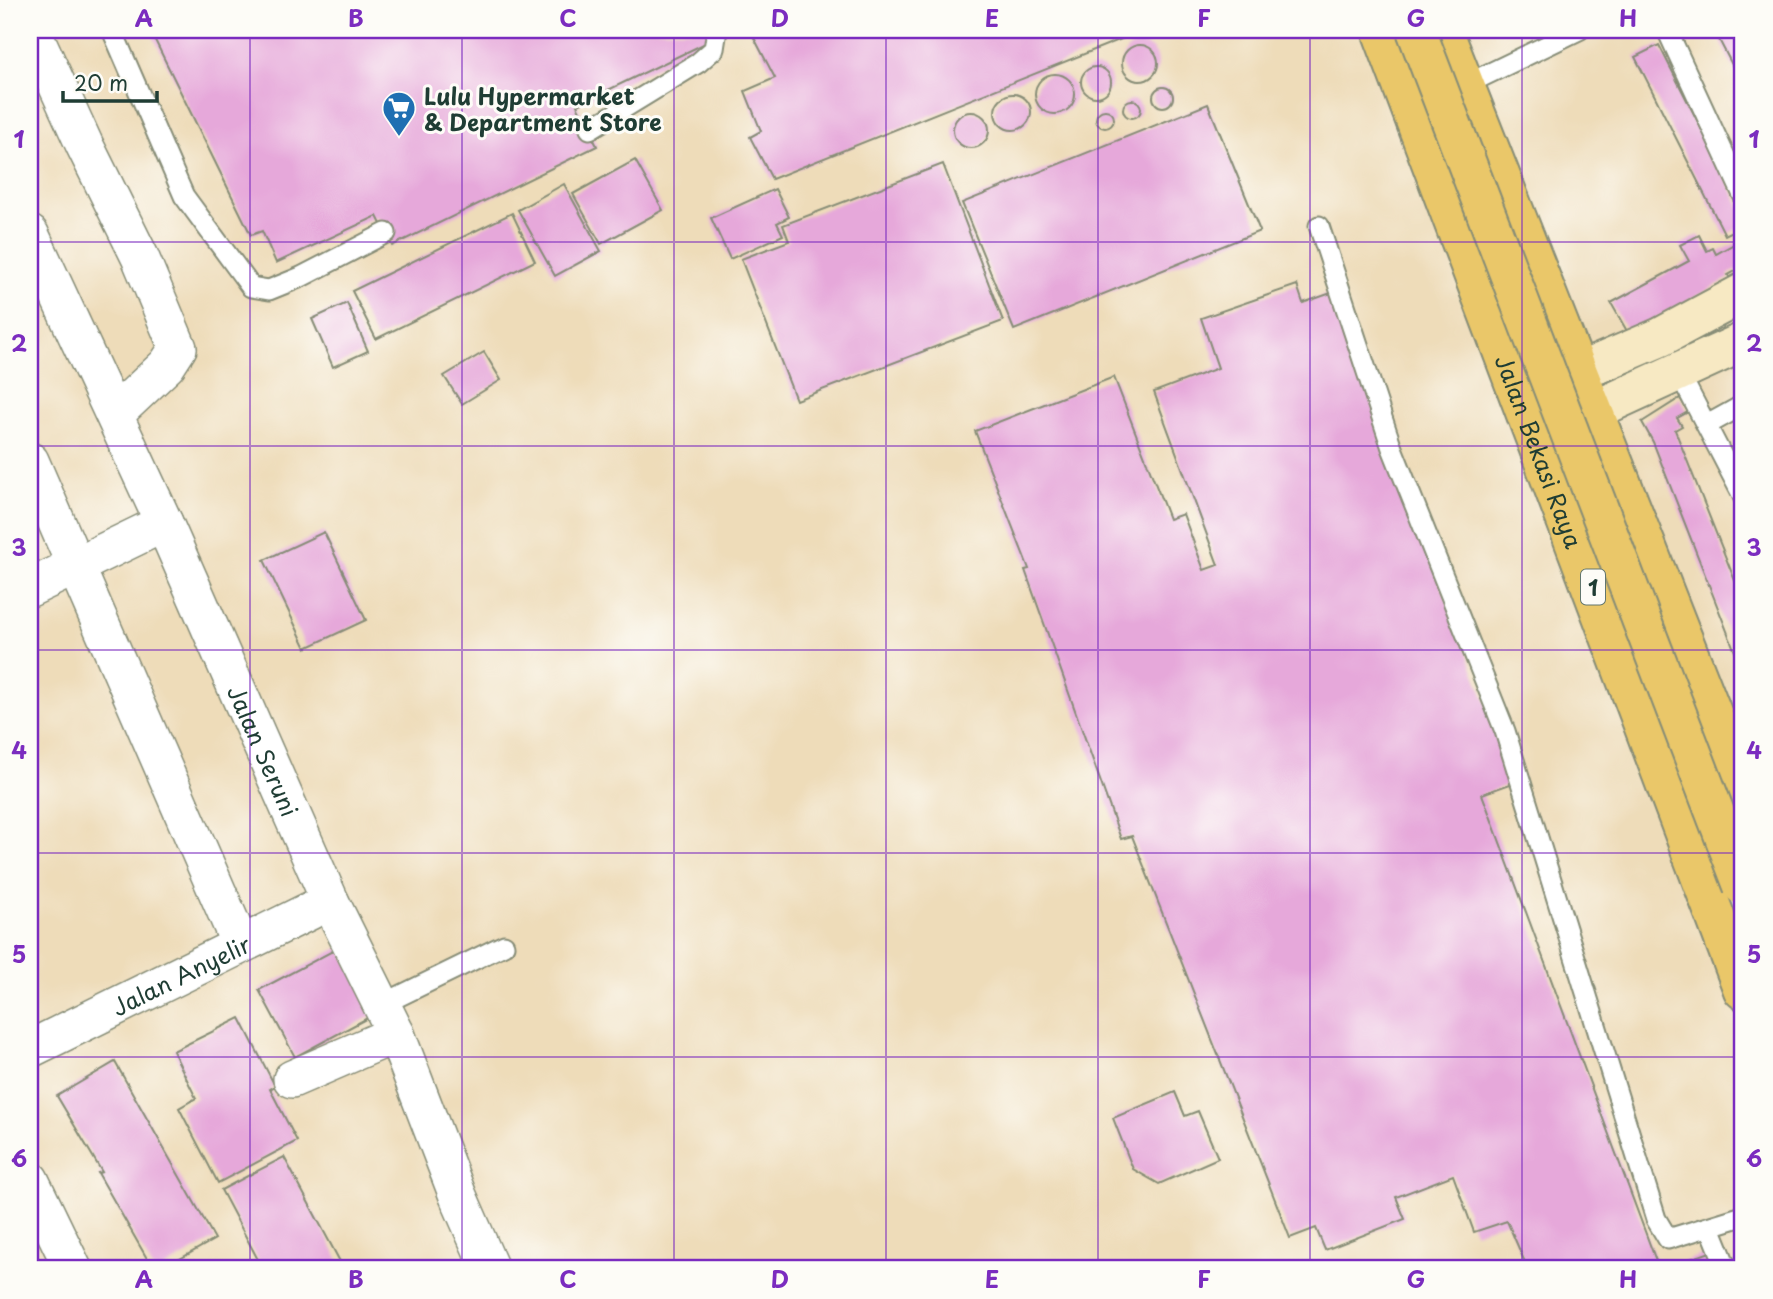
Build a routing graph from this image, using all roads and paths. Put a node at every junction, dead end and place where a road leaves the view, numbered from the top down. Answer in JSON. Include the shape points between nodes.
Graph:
{"nodes":[{"id":1,"x":32,"y":30,"type":"edge"},
{"id":2,"x":112,"y":30,"type":"edge"},
{"id":3,"x":717,"y":30,"type":"edge"},
{"id":4,"x":1381,"y":30,"type":"edge"},
{"id":5,"x":1416,"y":30,"type":"edge"},
{"id":6,"x":1443,"y":30,"type":"edge"},
{"id":7,"x":1579,"y":30,"type":"edge"},
{"id":8,"x":1667,"y":30,"type":"edge"},
{"id":9,"x":1465,"y":85,"type":"junction"},
{"id":10,"x":590,"y":129,"type":"dead end"},
{"id":11,"x":1499,"y":171,"type":"junction"},
{"id":12,"x":1440,"y":185,"type":"junction"},
{"id":13,"x":1743,"y":195,"type":"edge"},
{"id":14,"x":1319,"y":226,"type":"dead end"},
{"id":15,"x":386,"y":233,"type":"dead end"},
{"id":16,"x":30,"y":234,"type":"edge"},
{"id":17,"x":1743,"y":293,"type":"edge"},
{"id":18,"x":1661,"y":337,"type":"junction"},
{"id":19,"x":1743,"y":342,"type":"edge"},
{"id":20,"x":1579,"y":372,"type":"junction"},
{"id":21,"x":1679,"y":373,"type":"junction"},
{"id":22,"x":1743,"y":405,"type":"edge"},
{"id":23,"x":1594,"y":410,"type":"junction"},
{"id":24,"x":115,"y":415,"type":"junction"},
{"id":25,"x":1707,"y":425,"type":"junction"},
{"id":26,"x":30,"y":461,"type":"edge"},
{"id":27,"x":1743,"y":496,"type":"edge"},
{"id":28,"x":164,"y":523,"type":"junction"},
{"id":29,"x":75,"y":566,"type":"junction"},
{"id":30,"x":30,"y":588,"type":"edge"},
{"id":31,"x":1743,"y":791,"type":"edge"},
{"id":32,"x":1743,"y":886,"type":"edge"},
{"id":33,"x":333,"y":906,"type":"junction"},
{"id":34,"x":504,"y":945,"type":"dead end"},
{"id":35,"x":232,"y":948,"type":"junction"},
{"id":36,"x":1743,"y":990,"type":"edge"},
{"id":37,"x":389,"y":1019,"type":"junction"},
{"id":38,"x":30,"y":1049,"type":"edge"},
{"id":39,"x":292,"y":1079,"type":"dead end"},
{"id":40,"x":30,"y":1180,"type":"edge"},
{"id":41,"x":1743,"y":1216,"type":"edge"},
{"id":42,"x":1710,"y":1227,"type":"junction"},
{"id":43,"x":73,"y":1269,"type":"edge"},
{"id":44,"x":490,"y":1269,"type":"edge"},
{"id":45,"x":1727,"y":1269,"type":"edge"}],
"edges":[{"from":1,"to":24,"type":"street","via":[[178,348],[167,365]]},
{"from":2,"to":15,"type":"lane","via":[[184,196],[251,287],[269,290],[280,286]]},
{"from":3,"to":10,"type":"lane","via":[[713,49],[698,63]]},
{"from":4,"to":12,"type":"highway","name":"Jalan Bekasi Raya","number":"1"},
{"from":5,"to":32,"type":"highway","bridge":true},
{"from":6,"to":9,"type":"highway"},
{"from":7,"to":9,"type":"lane"},
{"from":8,"to":13,"type":"lane"},
{"from":9,"to":11,"type":"highway"},
{"from":11,"to":12,"type":"highway"},
{"from":11,"to":20,"type":"highway"},
{"from":12,"to":36,"type":"highway","name":"Jalan Bekasi Raya","number":"1"},
{"from":14,"to":42,"type":"lane","via":[[1392,448],[1505,731],[1656,1219],[1668,1239]]},
{"from":16,"to":24,"type":"street","name":"Jalan Seruni"},
{"from":17,"to":18,"type":"street"},
{"from":18,"to":20,"type":"street"},
{"from":18,"to":21,"type":"lane"},
{"from":19,"to":21,"type":"street"},
{"from":20,"to":23,"type":"highway"},
{"from":21,"to":23,"type":"street"},
{"from":21,"to":25,"type":"lane"},
{"from":22,"to":25,"type":"lane"},
{"from":23,"to":31,"type":"highway"},
{"from":24,"to":28,"type":"street","name":"Jalan Seruni"},
{"from":25,"to":27,"type":"lane"},
{"from":26,"to":29,"type":"street"},
{"from":28,"to":29,"type":"street"},
{"from":28,"to":33,"type":"street","name":"Jalan Seruni"},
{"from":29,"to":30,"type":"street"},
{"from":29,"to":35,"type":"street"},
{"from":33,"to":35,"type":"street","name":"Jalan Anyelir"},
{"from":33,"to":37,"type":"street","name":"Jalan Seruni"},
{"from":34,"to":37,"type":"lane"},
{"from":35,"to":38,"type":"street","name":"Jalan Anyelir"},
{"from":37,"to":39,"type":"street"},
{"from":37,"to":44,"type":"street","name":"Jalan Seruni"},
{"from":40,"to":43,"type":"street"},
{"from":41,"to":42,"type":"lane"},
{"from":42,"to":45,"type":"lane"}]}
